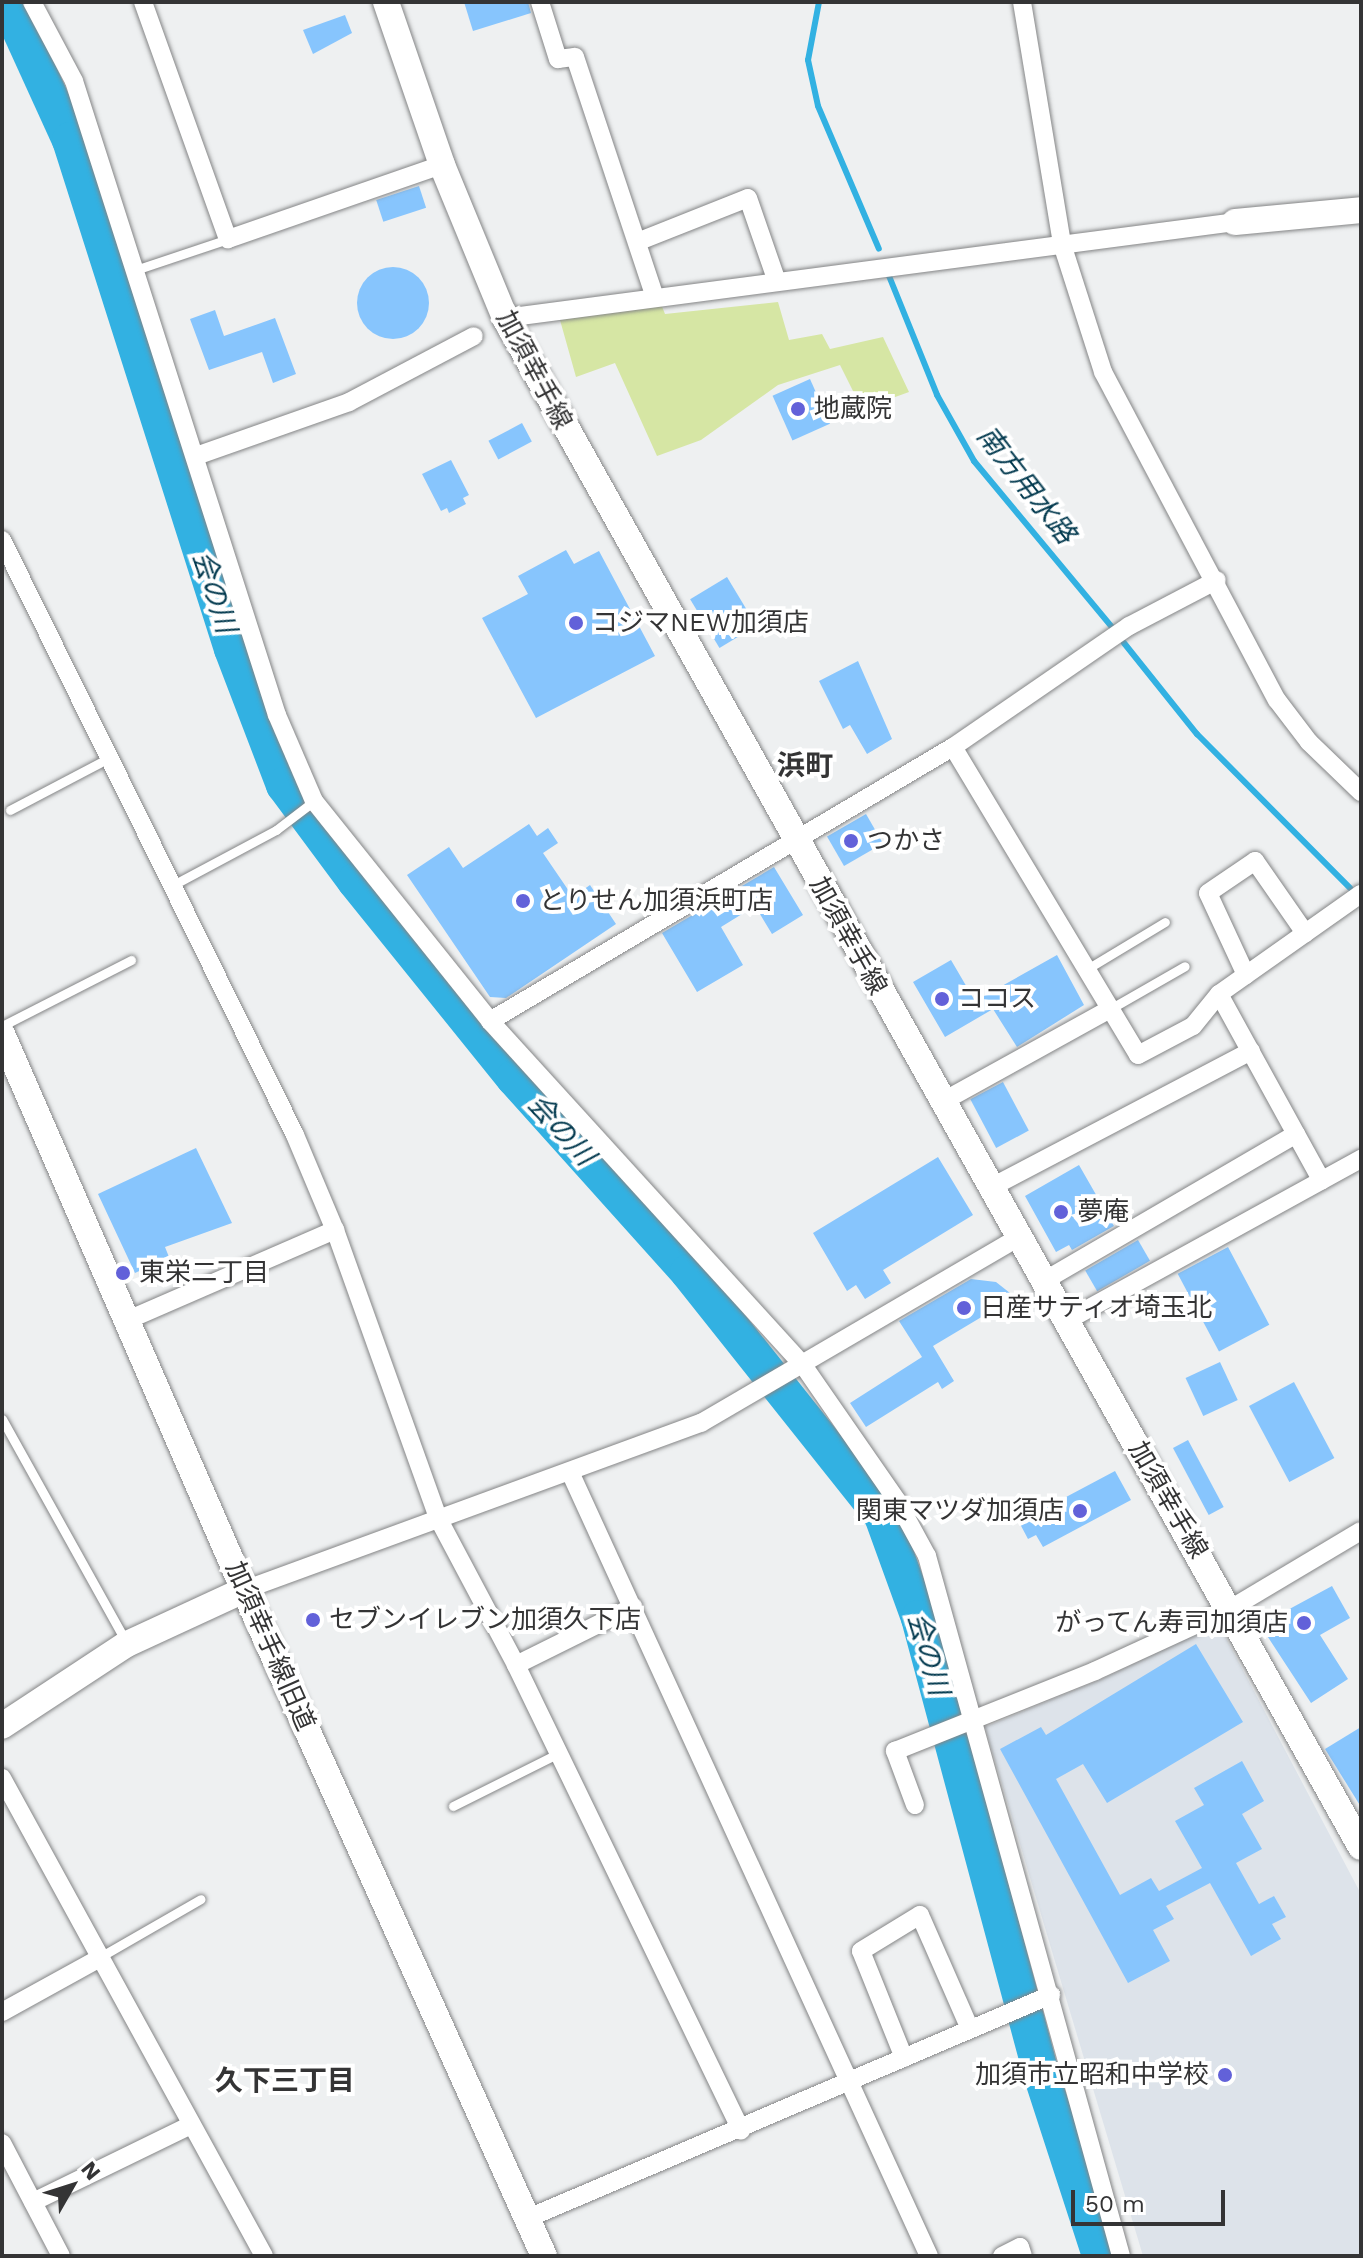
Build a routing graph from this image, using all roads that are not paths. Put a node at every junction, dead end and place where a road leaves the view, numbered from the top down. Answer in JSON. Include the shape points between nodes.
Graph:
{"nodes":[{"id":1,"x":32,"y":2,"type":"edge"},
{"id":2,"x":143,"y":2,"type":"edge"},
{"id":3,"x":386,"y":2,"type":"edge"},
{"id":4,"x":540,"y":2,"type":"edge"},
{"id":5,"x":1022,"y":2,"type":"edge"},
{"id":6,"x":442,"y":165,"type":"junction"},
{"id":7,"x":1361,"y":210,"type":"edge"},
{"id":8,"x":1235,"y":222,"type":"joint"},
{"id":9,"x":228,"y":239,"type":"junction"},
{"id":10,"x":637,"y":242,"type":"junction"},
{"id":11,"x":1062,"y":244,"type":"junction"},
{"id":12,"x":138,"y":269,"type":"junction"},
{"id":13,"x":776,"y":279,"type":"junction"},
{"id":14,"x":655,"y":297,"type":"junction"},
{"id":15,"x":505,"y":318,"type":"junction"},
{"id":16,"x":474,"y":336,"type":"dead end"},
{"id":17,"x":196,"y":456,"type":"junction"},
{"id":18,"x":2,"y":540,"type":"edge"},
{"id":19,"x":1217,"y":580,"type":"junction"},
{"id":20,"x":953,"y":747,"type":"junction"},
{"id":21,"x":109,"y":758,"type":"junction"},
{"id":22,"x":1361,"y":792,"type":"edge"},
{"id":23,"x":314,"y":801,"type":"junction"},
{"id":24,"x":10,"y":810,"type":"dead end"},
{"id":25,"x":793,"y":837,"type":"junction"},
{"id":26,"x":173,"y":885,"type":"junction"},
{"id":27,"x":1361,"y":894,"type":"edge"},
{"id":28,"x":1165,"y":922,"type":"dead end"},
{"id":29,"x":1305,"y":933,"type":"junction"},
{"id":30,"x":131,"y":960,"type":"dead end"},
{"id":31,"x":1185,"y":966,"type":"dead end"},
{"id":32,"x":1087,"y":969,"type":"junction"},
{"id":33,"x":1246,"y":975,"type":"junction"},
{"id":34,"x":1219,"y":994,"type":"junction"},
{"id":35,"x":1110,"y":1009,"type":"junction"},
{"id":36,"x":490,"y":1021,"type":"junction"},
{"id":37,"x":2,"y":1026,"type":"edge"},
{"id":38,"x":2,"y":1034,"type":"edge"},
{"id":39,"x":1251,"y":1051,"type":"junction"},
{"id":40,"x":940,"y":1103,"type":"junction"},
{"id":41,"x":1296,"y":1134,"type":"junction"},
{"id":42,"x":1360,"y":1163,"type":"edge"},
{"id":43,"x":1322,"y":1181,"type":"junction"},
{"id":44,"x":988,"y":1189,"type":"junction"},
{"id":45,"x":335,"y":1230,"type":"junction"},
{"id":46,"x":1016,"y":1239,"type":"junction"},
{"id":47,"x":1042,"y":1282,"type":"junction"},
{"id":48,"x":128,"y":1320,"type":"junction"},
{"id":49,"x":1066,"y":1321,"type":"junction"},
{"id":50,"x":798,"y":1368,"type":"junction"},
{"id":51,"x":2,"y":1419,"type":"edge"},
{"id":52,"x":570,"y":1472,"type":"junction"},
{"id":53,"x":439,"y":1520,"type":"junction"},
{"id":54,"x":1361,"y":1531,"type":"edge"},
{"id":55,"x":244,"y":1590,"type":"junction"},
{"id":56,"x":633,"y":1607,"type":"junction"},
{"id":57,"x":1230,"y":1609,"type":"junction"},
{"id":58,"x":127,"y":1644,"type":"junction"},
{"id":59,"x":516,"y":1665,"type":"junction"},
{"id":60,"x":975,"y":1719,"type":"junction"},
{"id":61,"x":2,"y":1726,"type":"edge"},
{"id":62,"x":559,"y":1753,"type":"junction"},
{"id":63,"x":2,"y":1778,"type":"edge"},
{"id":64,"x":915,"y":1805,"type":"dead end"},
{"id":65,"x":453,"y":1806,"type":"dead end"},
{"id":66,"x":1361,"y":1847,"type":"edge"},
{"id":67,"x":201,"y":1899,"type":"dead end"},
{"id":68,"x":98,"y":1959,"type":"junction"},
{"id":69,"x":1051,"y":1995,"type":"junction"},
{"id":70,"x":2,"y":2012,"type":"edge"},
{"id":71,"x":970,"y":2029,"type":"junction"},
{"id":72,"x":904,"y":2058,"type":"junction"},
{"id":73,"x":852,"y":2081,"type":"junction"},
{"id":74,"x":191,"y":2125,"type":"junction"},
{"id":75,"x":741,"y":2130,"type":"junction"},
{"id":76,"x":2,"y":2143,"type":"edge"},
{"id":77,"x":33,"y":2202,"type":"junction"},
{"id":78,"x":526,"y":2219,"type":"junction"},
{"id":79,"x":255,"y":2253,"type":"edge"},
{"id":80,"x":927,"y":2255,"type":"edge"},
{"id":81,"x":61,"y":2256,"type":"edge"},
{"id":82,"x":544,"y":2256,"type":"edge"},
{"id":83,"x":1002,"y":2256,"type":"edge"},
{"id":84,"x":1023,"y":2256,"type":"edge"},
{"id":85,"x":1121,"y":2256,"type":"edge"}],
"edges":[{"from":1,"to":12,"type":"street","via":[[74,81]]},
{"from":2,"to":9,"type":"street"},
{"from":3,"to":6,"type":"main road","name":"加須幸手線"},
{"from":4,"to":10,"type":"street","via":[[558,59],[575,57]]},
{"from":5,"to":11,"type":"street"},
{"from":6,"to":9,"type":"street"},
{"from":6,"to":15,"type":"main road","name":"加須幸手線"},
{"from":7,"to":8,"type":"main road"},
{"from":8,"to":11,"type":"street"},
{"from":9,"to":12,"type":"lane"},
{"from":10,"to":13,"type":"street","via":[[748,198]]},
{"from":10,"to":14,"type":"street"},
{"from":11,"to":13,"type":"street"},
{"from":11,"to":19,"type":"street","via":[[1103,372]]},
{"from":12,"to":17,"type":"street"},
{"from":13,"to":14,"type":"street"},
{"from":14,"to":15,"type":"street"},
{"from":15,"to":25,"type":"main road","name":"加須幸手線"},
{"from":16,"to":17,"type":"street","via":[[349,402]]},
{"from":17,"to":23,"type":"street","via":[[277,715]]},
{"from":18,"to":21,"type":"street"},
{"from":19,"to":20,"type":"street","via":[[1129,626]]},
{"from":19,"to":22,"type":"street","via":[[1277,700],[1309,742]]},
{"from":20,"to":25,"type":"street"},
{"from":20,"to":32,"type":"street"},
{"from":21,"to":24,"type":"lane"},
{"from":21,"to":26,"type":"street"},
{"from":23,"to":26,"type":"lane","via":[[276,830]]},
{"from":23,"to":36,"type":"street"},
{"from":25,"to":36,"type":"street"},
{"from":25,"to":40,"type":"main road","name":"加須幸手線"},
{"from":26,"to":45,"type":"street"},
{"from":27,"to":29,"type":"street"},
{"from":28,"to":32,"type":"lane"},
{"from":29,"to":33,"type":"street"},
{"from":29,"to":33,"type":"street","via":[[1255,861],[1208,893]]},
{"from":30,"to":37,"type":"lane"},
{"from":31,"to":35,"type":"lane"},
{"from":32,"to":35,"type":"street"},
{"from":33,"to":34,"type":"street"},
{"from":34,"to":35,"type":"street","via":[[1193,1026],[1138,1055]]},
{"from":34,"to":39,"type":"street"},
{"from":35,"to":40,"type":"street"},
{"from":36,"to":50,"type":"street"},
{"from":38,"to":48,"type":"main road","name":"加須幸手線旧道"},
{"from":39,"to":41,"type":"street"},
{"from":39,"to":44,"type":"street"},
{"from":40,"to":44,"type":"main road","name":"加須幸手線"},
{"from":41,"to":43,"type":"street"},
{"from":41,"to":47,"type":"street"},
{"from":42,"to":43,"type":"street"},
{"from":43,"to":49,"type":"street"},
{"from":44,"to":46,"type":"main road","name":"加須幸手線"},
{"from":45,"to":48,"type":"street"},
{"from":45,"to":53,"type":"street"},
{"from":46,"to":47,"type":"main road","name":"加須幸手線"},
{"from":46,"to":50,"type":"street"},
{"from":47,"to":49,"type":"main road","name":"加須幸手線"},
{"from":48,"to":55,"type":"main road","name":"加須幸手線旧道"},
{"from":49,"to":57,"type":"main road","name":"加須幸手線"},
{"from":50,"to":52,"type":"street","via":[[658,1442]]},
{"from":50,"to":60,"type":"street","via":[[897,1501],[927,1556]]},
{"from":51,"to":58,"type":"lane"},
{"from":52,"to":53,"type":"street"},
{"from":52,"to":56,"type":"street"},
{"from":53,"to":55,"type":"street"},
{"from":53,"to":59,"type":"street"},
{"from":54,"to":57,"type":"street"},
{"from":55,"to":58,"type":"main road"},
{"from":55,"to":78,"type":"main road","name":"加須幸手線旧道"},
{"from":56,"to":59,"type":"street"},
{"from":56,"to":73,"type":"street"},
{"from":57,"to":60,"type":"street"},
{"from":57,"to":66,"type":"main road","name":"加須幸手線"},
{"from":58,"to":61,"type":"main road"},
{"from":59,"to":62,"type":"street"},
{"from":60,"to":64,"type":"street","via":[[895,1751]]},
{"from":60,"to":69,"type":"street"},
{"from":62,"to":65,"type":"lane"},
{"from":62,"to":75,"type":"street"},
{"from":63,"to":68,"type":"street"},
{"from":67,"to":68,"type":"lane"},
{"from":68,"to":70,"type":"street"},
{"from":68,"to":74,"type":"street"},
{"from":69,"to":71,"type":"street"},
{"from":69,"to":85,"type":"street"},
{"from":71,"to":72,"type":"street"},
{"from":71,"to":72,"type":"street","via":[[920,1915],[861,1951]]},
{"from":72,"to":73,"type":"street"},
{"from":73,"to":75,"type":"street"},
{"from":73,"to":80,"type":"street"},
{"from":74,"to":77,"type":"street"},
{"from":74,"to":79,"type":"street"},
{"from":75,"to":78,"type":"street"},
{"from":76,"to":77,"type":"street"},
{"from":77,"to":81,"type":"street"},
{"from":78,"to":82,"type":"main road","name":"加須幸手線旧道"},
{"from":83,"to":84,"type":"street","via":[[1020,2247]]}]}
